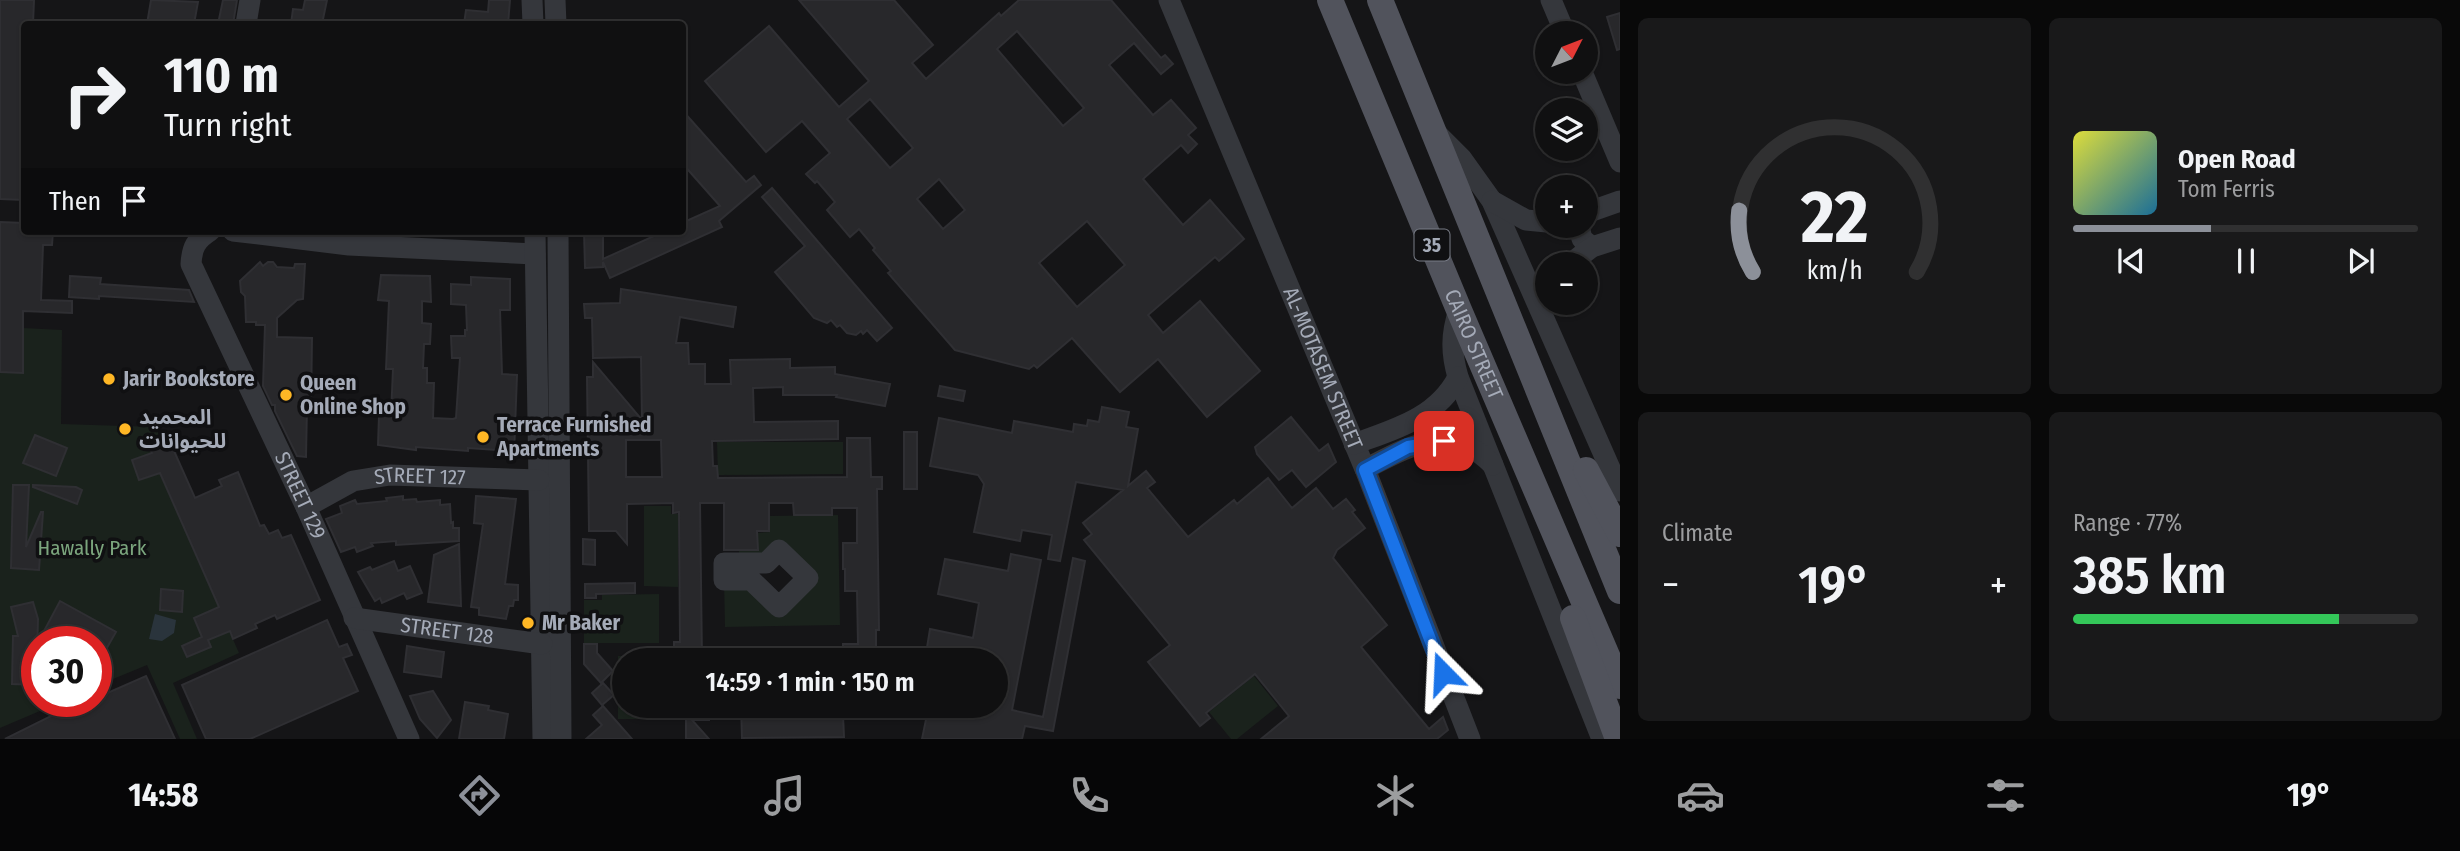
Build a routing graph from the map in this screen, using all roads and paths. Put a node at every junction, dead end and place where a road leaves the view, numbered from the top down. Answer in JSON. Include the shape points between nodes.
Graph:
{"nodes":[{"id":1,"x":250,"y":0,"type":"edge"},
{"id":2,"x":532,"y":0,"type":"edge"},
{"id":3,"x":555,"y":0,"type":"edge"},
{"id":4,"x":1169,"y":0,"type":"edge"},
{"id":5,"x":1330,"y":0,"type":"edge"},
{"id":6,"x":1380,"y":0,"type":"edge"},
{"id":7,"x":1551,"y":0,"type":"edge"},
{"id":8,"x":246,"y":21,"type":"edge"},
{"id":9,"x":533,"y":21,"type":"edge"},
{"id":10,"x":556,"y":21,"type":"edge"},
{"id":11,"x":1560,"y":21,"type":"edge"},
{"id":12,"x":1586,"y":84,"type":"edge"},
{"id":13,"x":1434,"y":131,"type":"junction"},
{"id":14,"x":1620,"y":162,"type":"edge"},
{"id":15,"x":1492,"y":201,"type":"junction"},
{"id":16,"x":1620,"y":201,"type":"edge"},
{"id":17,"x":1598,"y":209,"type":"edge"},
{"id":18,"x":1535,"y":221,"type":"edge"},
{"id":19,"x":204,"y":235,"type":"edge"},
{"id":20,"x":266,"y":235,"type":"edge"},
{"id":21,"x":535,"y":235,"type":"edge"},
{"id":22,"x":558,"y":235,"type":"edge"},
{"id":23,"x":1582,"y":238,"type":"edge"},
{"id":24,"x":1620,"y":238,"type":"edge"},
{"id":25,"x":1592,"y":247,"type":"junction"},
{"id":26,"x":1586,"y":252,"type":"edge"},
{"id":27,"x":535,"y":254,"type":"junction"},
{"id":28,"x":1459,"y":310,"type":"junction"},
{"id":29,"x":1550,"y":315,"type":"edge"},
{"id":30,"x":1551,"y":335,"type":"junction"},
{"id":31,"x":1458,"y":377,"type":"junction"},
{"id":32,"x":1553,"y":423,"type":"junction"},
{"id":33,"x":1354,"y":444,"type":"junction"},
{"id":34,"x":1495,"y":467,"type":"junction"},
{"id":35,"x":1365,"y":470,"type":"junction"},
{"id":36,"x":539,"y":480,"type":"junction"},
{"id":37,"x":1535,"y":489,"type":"junction"},
{"id":38,"x":1620,"y":491,"type":"edge"},
{"id":39,"x":306,"y":507,"type":"junction"},
{"id":40,"x":1620,"y":534,"type":"edge"},
{"id":41,"x":1620,"y":591,"type":"edge"},
{"id":42,"x":354,"y":618,"type":"junction"},
{"id":43,"x":542,"y":644,"type":"junction"},
{"id":44,"x":1620,"y":685,"type":"edge"},
{"id":45,"x":409,"y":739,"type":"edge"},
{"id":46,"x":543,"y":739,"type":"edge"},
{"id":47,"x":561,"y":739,"type":"edge"},
{"id":48,"x":1470,"y":739,"type":"edge"},
{"id":49,"x":1602,"y":739,"type":"edge"},
{"id":50,"x":1618,"y":739,"type":"edge"}],
"edges":[{"from":1,"to":8,"type":"street"},
{"from":2,"to":9,"type":"street"},
{"from":3,"to":10,"type":"street"},
{"from":4,"to":33,"type":"street","name":"AL-MOTASEM STREET"},
{"from":5,"to":28,"type":"main road","name":"CAIRO STREET","number":"35"},
{"from":6,"to":13,"type":"main road","name":"CAIRO STREET","number":"35"},
{"from":7,"to":11,"type":"street"},
{"from":12,"to":14,"type":"street"},
{"from":13,"to":15,"type":"street","via":[[1462,159]]},
{"from":13,"to":32,"type":"main road","name":"CAIRO STREET","number":"35"},
{"from":15,"to":18,"type":"street"},
{"from":15,"to":30,"type":"street"},
{"from":16,"to":17,"type":"street"},
{"from":19,"to":39,"type":"street","name":"STREET 129","via":[[197,239],[191,264]]},
{"from":20,"to":27,"type":"street","via":[[349,245]]},
{"from":21,"to":27,"type":"street"},
{"from":22,"to":47,"type":"street"},
{"from":23,"to":25,"type":"street"},
{"from":24,"to":25,"type":"street"},
{"from":25,"to":26,"type":"street"},
{"from":27,"to":36,"type":"street"},
{"from":28,"to":31,"type":"street","via":[[1452,337]]},
{"from":28,"to":37,"type":"main road","name":"CAIRO STREET","number":"35"},
{"from":29,"to":30,"type":"street"},
{"from":30,"to":38,"type":"street"},
{"from":31,"to":33,"type":"street","via":[[1428,412]]},
{"from":31,"to":34,"type":"street"},
{"from":32,"to":40,"type":"main road","via":[[1593,481]]},
{"from":32,"to":41,"type":"main road","name":"CAIRO STREET","number":"35"},
{"from":33,"to":35,"type":"street","name":"AL-MOTASEM STREET"},
{"from":34,"to":35,"type":"street","via":[[1465,445],[1444,441],[1408,447]]},
{"from":34,"to":49,"type":"street"},
{"from":35,"to":48,"type":"street","name":"AL-MOTASEM STREET"},
{"from":36,"to":39,"type":"street","name":"STREET 127","via":[[390,475],[353,481]]},
{"from":36,"to":43,"type":"street"},
{"from":37,"to":44,"type":"main road","name":"CAIRO STREET","number":"35"},
{"from":37,"to":50,"type":"main road","via":[[1548,551]]},
{"from":39,"to":42,"type":"street","name":"STREET 129"},
{"from":42,"to":43,"type":"street","name":"STREET 128"},
{"from":42,"to":45,"type":"street","name":"STREET 129"},
{"from":43,"to":46,"type":"street"}]}
